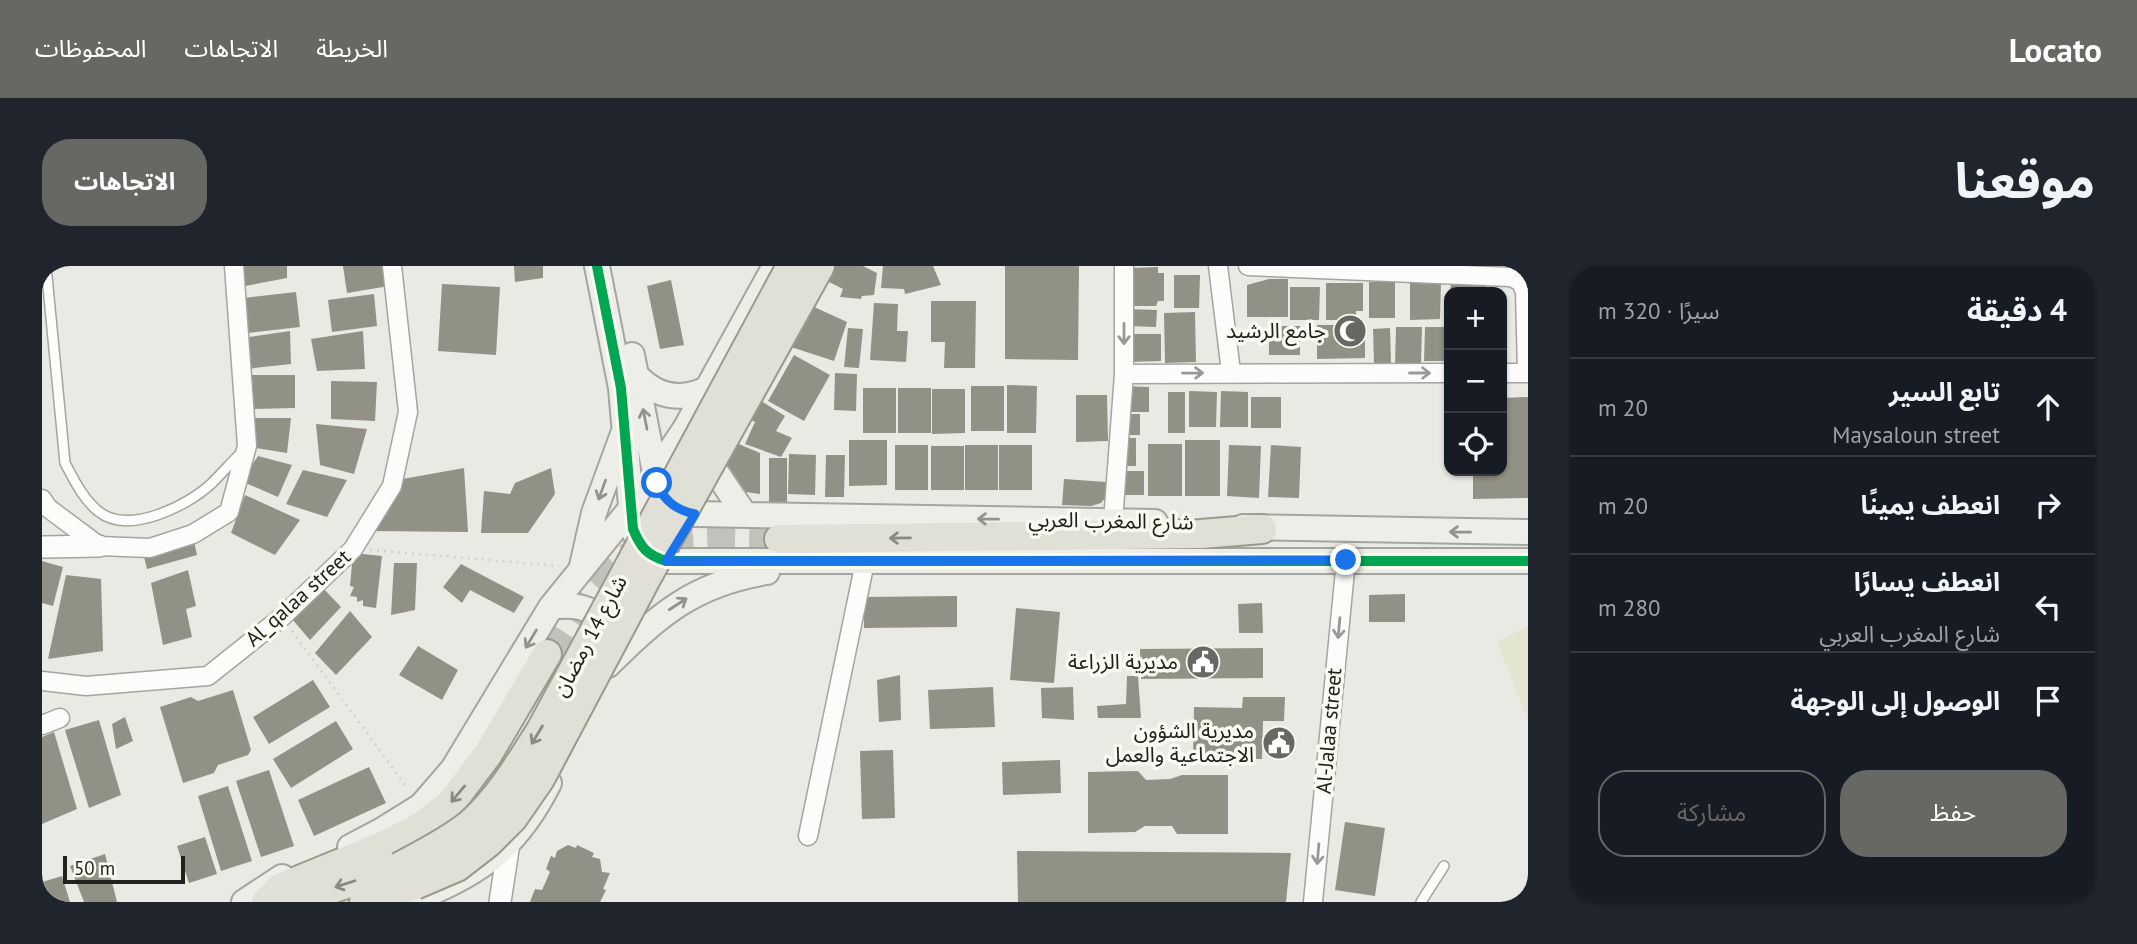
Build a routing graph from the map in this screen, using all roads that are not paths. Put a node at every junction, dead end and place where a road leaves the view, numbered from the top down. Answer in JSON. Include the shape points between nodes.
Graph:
{"nodes":[{"id":1,"x":46,"y":266,"type":"edge"},
{"id":2,"x":234,"y":266,"type":"edge"},
{"id":3,"x":392,"y":266,"type":"edge"},
{"id":4,"x":597,"y":266,"type":"edge"},
{"id":5,"x":611,"y":266,"type":"edge"},
{"id":6,"x":775,"y":266,"type":"edge"},
{"id":7,"x":791,"y":266,"type":"edge"},
{"id":8,"x":820,"y":266,"type":"edge"},
{"id":9,"x":830,"y":266,"type":"edge"},
{"id":10,"x":1124,"y":266,"type":"edge"},
{"id":11,"x":1218,"y":266,"type":"edge"},
{"id":12,"x":1248,"y":266,"type":"edge"},
{"id":13,"x":1231,"y":372,"type":"junction"},
{"id":14,"x":1444,"y":373,"type":"edge"},
{"id":15,"x":1507,"y":373,"type":"edge"},
{"id":16,"x":1527,"y":373,"type":"edge"},
{"id":17,"x":1124,"y":374,"type":"junction"},
{"id":18,"x":636,"y":375,"type":"junction"},
{"id":19,"x":709,"y":388,"type":"junction"},
{"id":20,"x":626,"y":426,"type":"junction"},
{"id":21,"x":247,"y":446,"type":"junction"},
{"id":22,"x":714,"y":469,"type":"junction"},
{"id":23,"x":655,"y":473,"type":"junction"},
{"id":24,"x":42,"y":499,"type":"edge"},
{"id":25,"x":632,"y":507,"type":"junction"},
{"id":26,"x":695,"y":514,"type":"junction"},
{"id":27,"x":745,"y":514,"type":"junction"},
{"id":28,"x":1114,"y":521,"type":"junction"},
{"id":29,"x":1262,"y":529,"type":"junction"},
{"id":30,"x":1528,"y":532,"type":"edge"},
{"id":31,"x":779,"y":539,"type":"tunnel mouth"},
{"id":32,"x":99,"y":546,"type":"junction"},
{"id":33,"x":42,"y":547,"type":"edge"},
{"id":34,"x":1346,"y":560,"type":"junction"},
{"id":35,"x":666,"y":561,"type":"junction"},
{"id":36,"x":1528,"y":561,"type":"edge"},
{"id":37,"x":836,"y":562,"type":"junction"},
{"id":38,"x":865,"y":562,"type":"junction"},
{"id":39,"x":582,"y":568,"type":"junction"},
{"id":40,"x":551,"y":607,"type":"junction"},
{"id":41,"x":547,"y":654,"type":"tunnel mouth"},
{"id":42,"x":608,"y":665,"type":"junction"},
{"id":43,"x":42,"y":681,"type":"edge"},
{"id":44,"x":60,"y":718,"type":"dead end"},
{"id":45,"x":42,"y":725,"type":"edge"},
{"id":46,"x":808,"y":836,"type":"dead end"},
{"id":47,"x":509,"y":843,"type":"junction"},
{"id":48,"x":1444,"y":866,"type":"dead end"},
{"id":49,"x":408,"y":885,"type":"edge"},
{"id":50,"x":244,"y":902,"type":"edge"},
{"id":51,"x":265,"y":902,"type":"edge"},
{"id":52,"x":291,"y":902,"type":"edge"},
{"id":53,"x":364,"y":902,"type":"edge"},
{"id":54,"x":500,"y":902,"type":"edge"},
{"id":55,"x":1313,"y":902,"type":"edge"},
{"id":56,"x":1421,"y":902,"type":"edge"}],
"edges":[{"from":1,"to":21,"type":"lane","via":[[65,463],[78,488],[100,513],[123,521],[150,519],[209,486]]},
{"from":2,"to":21,"type":"street"},
{"from":3,"to":43,"type":"street","name":"Al_qalaa street","via":[[408,412],[392,486],[353,549],[282,617],[208,676],[86,686]]},
{"from":4,"to":20,"type":"main road"},
{"from":5,"to":18,"type":"main road"},
{"from":6,"to":19,"type":"main road"},
{"from":7,"to":49,"type":"main road","name":"شارع 14 رمضان","one_way":true,"bridge":true,"via":[[541,730],[490,804],[445,842]]},
{"from":8,"to":49,"type":"main road","name":"شارع 14 رمضان","bridge":true,"via":[[540,779],[513,818],[488,843],[457,867]]},
{"from":9,"to":22,"type":"main road"},
{"from":10,"to":17,"type":"street","one_way":true},
{"from":11,"to":13,"type":"street"},
{"from":12,"to":16,"type":"street","via":[[1510,277],[1520,281],[1525,291]]},
{"from":13,"to":14,"type":"street","one_way":true},
{"from":17,"to":13,"type":"street","one_way":true},
{"from":15,"to":16,"type":"street"},
{"from":17,"to":28,"type":"street"},
{"from":18,"to":19,"type":"main road","via":[[651,389],[670,396],[690,396]]},
{"from":23,"to":18,"type":"main road","one_way":true},
{"from":19,"to":23,"type":"main road"},
{"from":20,"to":25,"type":"main road"},
{"from":20,"to":39,"type":"main road","one_way":true,"via":[[594,513]]},
{"from":21,"to":32,"type":"street","via":[[229,512],[193,534],[150,548]]},
{"from":22,"to":26,"type":"main road"},
{"from":22,"to":27,"type":"main road"},
{"from":23,"to":25,"type":"main road"},
{"from":23,"to":26,"type":"main road","via":[[667,501]]},
{"from":24,"to":32,"type":"street"},
{"from":25,"to":35,"type":"main road","via":[[640,546],[650,556]]},
{"from":25,"to":39,"type":"main road"},
{"from":26,"to":27,"type":"main road","name":"شارع المغرب العربي"},
{"from":26,"to":35,"type":"main road"},
{"from":28,"to":27,"type":"main road","name":"شارع المغرب العربي","one_way":true},
{"from":28,"to":29,"type":"main road","name":"شارع المغرب العربي"},
{"from":30,"to":29,"type":"main road","name":"شارع المغرب العربي","one_way":true},
{"from":29,"to":31,"type":"main road","one_way":true,"via":[[1202,534]]},
{"from":32,"to":33,"type":"street"},
{"from":34,"to":36,"type":"main road","name":"شارع المغرب العربي"},
{"from":34,"to":38,"type":"main road","name":"شارع المغرب العربي"},
{"from":34,"to":55,"type":"street","name":"Al-Jalaa street","one_way":true},
{"from":35,"to":37,"type":"main road","name":"شارع المغرب العربي"},
{"from":35,"to":42,"type":"main road"},
{"from":37,"to":38,"type":"main road","name":"شارع المغرب العربي"},
{"from":42,"to":37,"type":"main road","one_way":true,"via":[[649,625],[700,591],[746,576]]},
{"from":38,"to":46,"type":"street"},
{"from":39,"to":40,"type":"main road"},
{"from":40,"to":42,"type":"main road","via":[[568,604],[599,618],[610,640]]},
{"from":40,"to":50,"type":"main road","one_way":true,"via":[[453,769],[421,806],[360,841],[292,870]]},
{"from":41,"to":51,"type":"main road","one_way":true,"via":[[488,754],[451,803],[420,827],[280,888]]},
{"from":42,"to":47,"type":"main road","via":[[533,815]]},
{"from":44,"to":45,"type":"street"},
{"from":47,"to":49,"type":"main road","via":[[479,869],[447,887]]},
{"from":47,"to":54,"type":"street"},
{"from":48,"to":56,"type":"lane"},
{"from":49,"to":52,"type":"main road","name":"شارع 14 رمضان","one_way":true},
{"from":49,"to":53,"type":"main road","name":"شارع 14 رمضان"}]}
